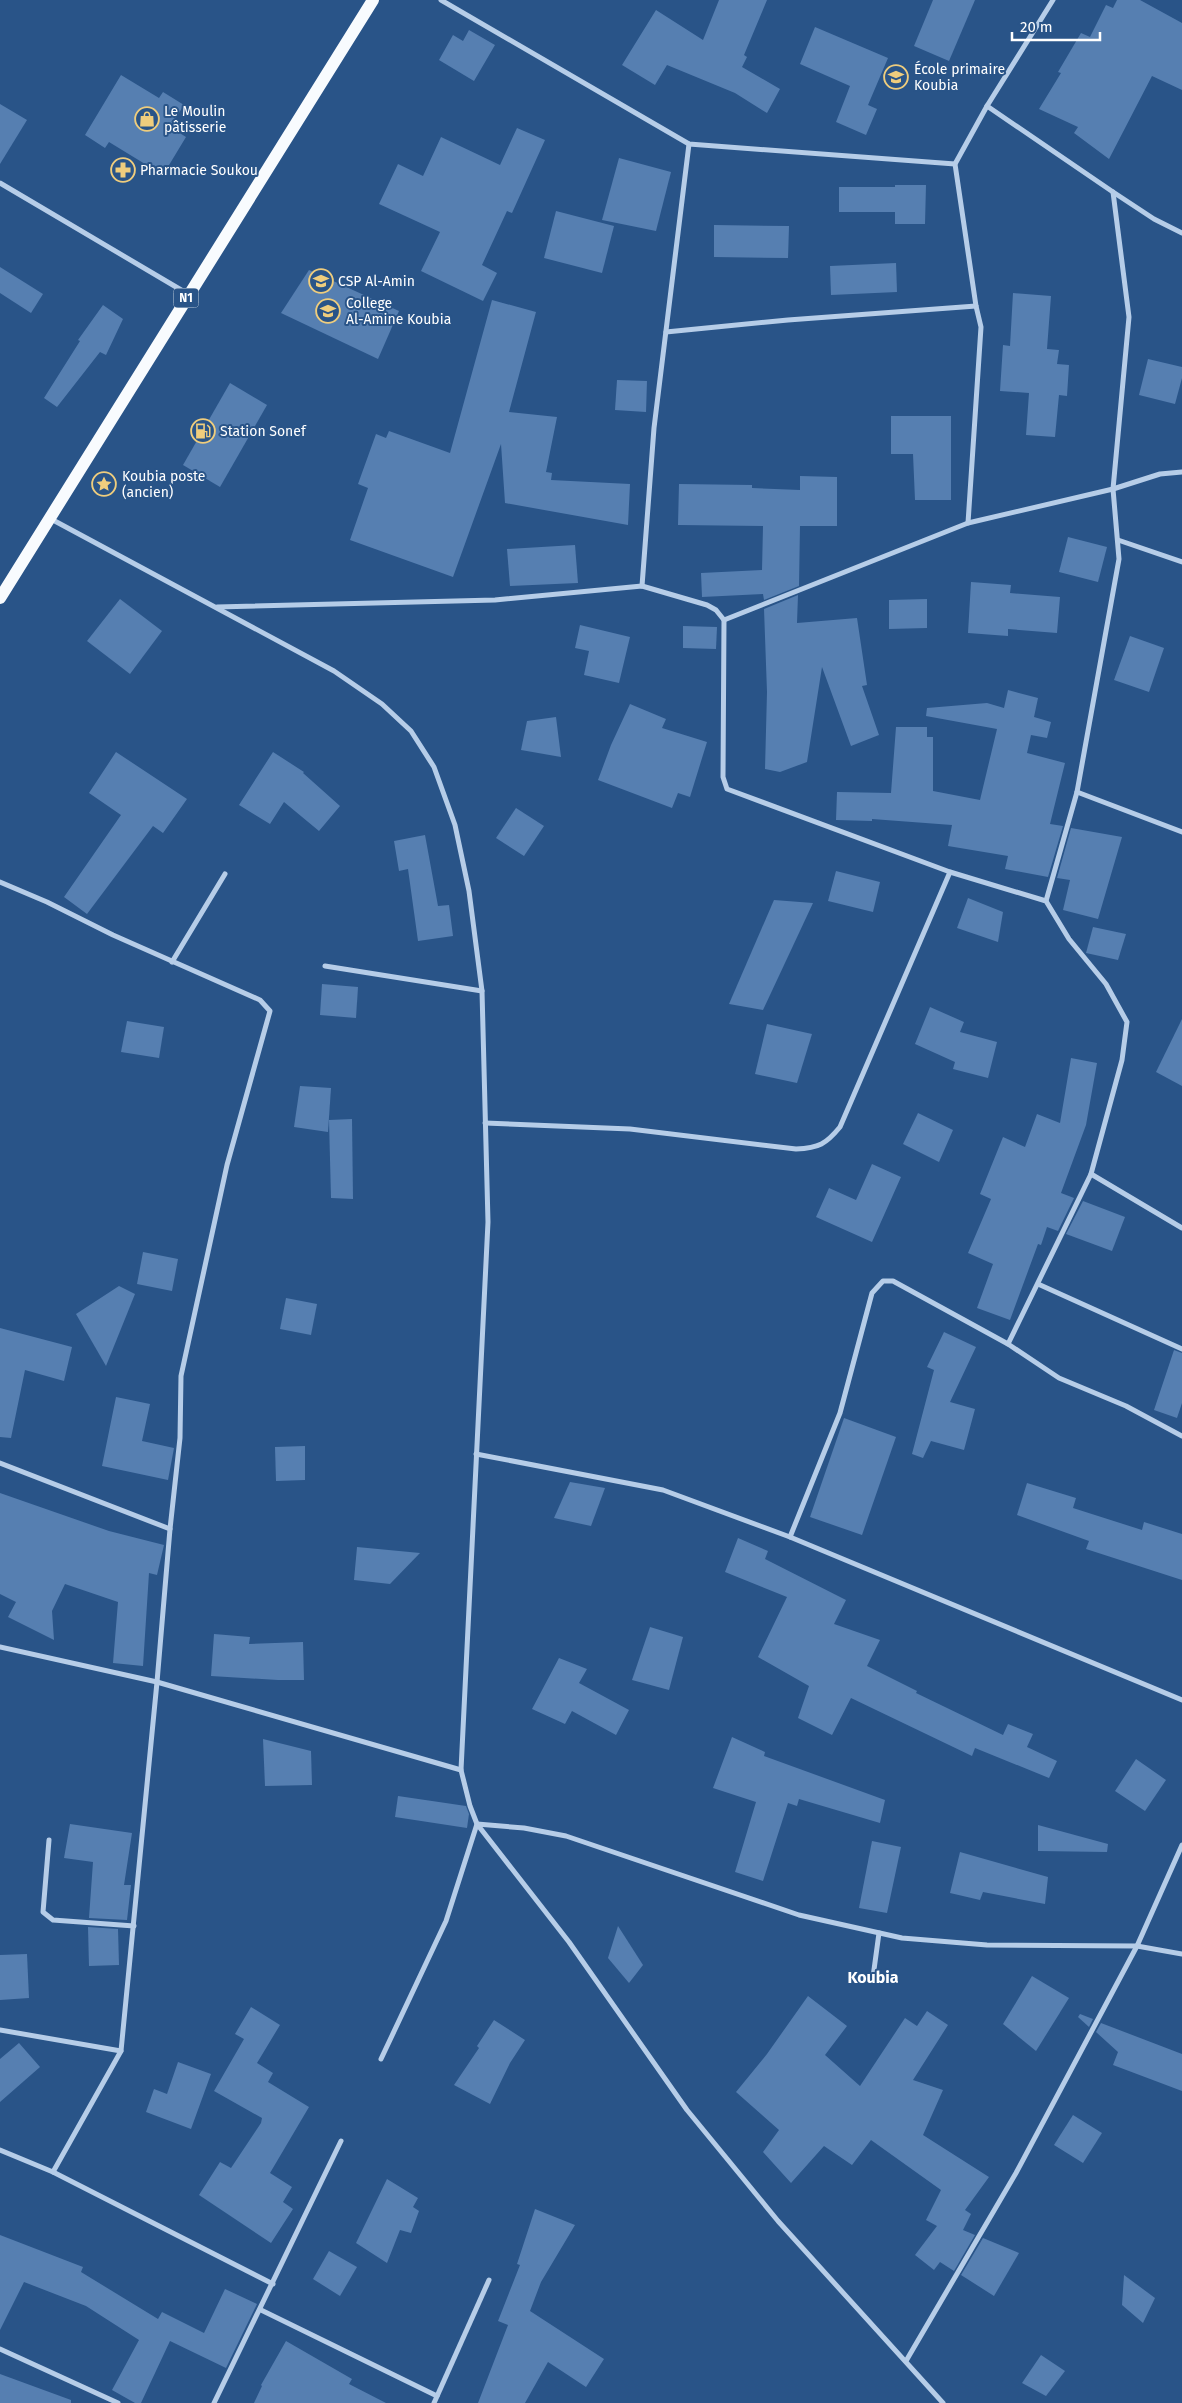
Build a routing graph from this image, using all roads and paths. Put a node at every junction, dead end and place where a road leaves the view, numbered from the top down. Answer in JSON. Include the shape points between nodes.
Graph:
{"nodes":[{"id":1,"x":373,"y":0,"type":"edge"},
{"id":2,"x":441,"y":0,"type":"edge"},
{"id":3,"x":1053,"y":0,"type":"edge"},
{"id":4,"x":987,"y":106,"type":"junction"},
{"id":5,"x":689,"y":144,"type":"junction"},
{"id":6,"x":956,"y":164,"type":"junction"},
{"id":7,"x":0,"y":183,"type":"edge"},
{"id":8,"x":1113,"y":192,"type":"junction"},
{"id":9,"x":1182,"y":233,"type":"edge"},
{"id":10,"x":188,"y":294,"type":"junction"},
{"id":11,"x":976,"y":306,"type":"junction"},
{"id":12,"x":666,"y":332,"type":"junction"},
{"id":13,"x":1182,"y":472,"type":"edge"},
{"id":14,"x":1113,"y":489,"type":"junction"},
{"id":15,"x":49,"y":518,"type":"junction"},
{"id":16,"x":968,"y":523,"type":"junction"},
{"id":17,"x":1118,"y":540,"type":"junction"},
{"id":18,"x":1182,"y":562,"type":"edge"},
{"id":19,"x":642,"y":586,"type":"junction"},
{"id":20,"x":0,"y":598,"type":"edge"},
{"id":21,"x":217,"y":607,"type":"junction"},
{"id":22,"x":724,"y":620,"type":"junction"},
{"id":23,"x":1077,"y":792,"type":"junction"},
{"id":24,"x":1182,"y":832,"type":"edge"},
{"id":25,"x":950,"y":872,"type":"junction"},
{"id":26,"x":225,"y":874,"type":"dead end"},
{"id":27,"x":0,"y":882,"type":"edge"},
{"id":28,"x":1046,"y":902,"type":"junction"},
{"id":29,"x":172,"y":962,"type":"junction"},
{"id":30,"x":325,"y":966,"type":"dead end"},
{"id":31,"x":482,"y":991,"type":"junction"},
{"id":32,"x":485,"y":1123,"type":"junction"},
{"id":33,"x":1091,"y":1174,"type":"junction"},
{"id":34,"x":1182,"y":1228,"type":"edge"},
{"id":35,"x":1038,"y":1284,"type":"junction"},
{"id":36,"x":1008,"y":1344,"type":"junction"},
{"id":37,"x":1182,"y":1349,"type":"edge"},
{"id":38,"x":1182,"y":1436,"type":"edge"},
{"id":39,"x":476,"y":1454,"type":"junction"},
{"id":40,"x":0,"y":1463,"type":"edge"},
{"id":41,"x":170,"y":1530,"type":"junction"},
{"id":42,"x":790,"y":1537,"type":"junction"},
{"id":43,"x":0,"y":1647,"type":"edge"},
{"id":44,"x":158,"y":1682,"type":"junction"},
{"id":45,"x":1182,"y":1700,"type":"edge"},
{"id":46,"x":462,"y":1770,"type":"junction"},
{"id":47,"x":477,"y":1824,"type":"junction"},
{"id":48,"x":49,"y":1840,"type":"dead end"},
{"id":49,"x":1182,"y":1845,"type":"edge"},
{"id":50,"x":134,"y":1926,"type":"junction"},
{"id":51,"x":879,"y":1933,"type":"junction"},
{"id":52,"x":1137,"y":1946,"type":"junction"},
{"id":53,"x":1182,"y":1954,"type":"edge"},
{"id":54,"x":873,"y":1977,"type":"dead end"},
{"id":55,"x":0,"y":2030,"type":"edge"},
{"id":56,"x":120,"y":2051,"type":"junction"},
{"id":57,"x":381,"y":2059,"type":"dead end"},
{"id":58,"x":341,"y":2141,"type":"dead end"},
{"id":59,"x":0,"y":2150,"type":"edge"},
{"id":60,"x":53,"y":2172,"type":"junction"},
{"id":61,"x":489,"y":2280,"type":"dead end"},
{"id":62,"x":273,"y":2284,"type":"junction"},
{"id":63,"x":261,"y":2310,"type":"junction"},
{"id":64,"x":0,"y":2349,"type":"edge"},
{"id":65,"x":906,"y":2361,"type":"junction"},
{"id":66,"x":437,"y":2396,"type":"junction"},
{"id":67,"x":118,"y":2403,"type":"edge"},
{"id":68,"x":214,"y":2403,"type":"edge"},
{"id":69,"x":434,"y":2403,"type":"edge"},
{"id":70,"x":943,"y":2403,"type":"edge"}],
"edges":[{"from":1,"to":10,"type":"main road","number":"N1"},
{"from":2,"to":5,"type":"street"},
{"from":3,"to":4,"type":"street"},
{"from":4,"to":6,"type":"street"},
{"from":4,"to":8,"type":"street"},
{"from":5,"to":6,"type":"street"},
{"from":5,"to":12,"type":"street"},
{"from":6,"to":11,"type":"street"},
{"from":7,"to":10,"type":"street"},
{"from":8,"to":9,"type":"street"},
{"from":8,"to":14,"type":"street","via":[[1129,317]]},
{"from":10,"to":15,"type":"main road","number":"N1"},
{"from":11,"to":12,"type":"street"},
{"from":11,"to":16,"type":"street","via":[[981,327]]},
{"from":12,"to":19,"type":"street","via":[[654,428]]},
{"from":13,"to":14,"type":"street","via":[[1160,474]]},
{"from":14,"to":16,"type":"street"},
{"from":14,"to":17,"type":"street"},
{"from":15,"to":20,"type":"main road","number":"N1"},
{"from":15,"to":21,"type":"street"},
{"from":16,"to":22,"type":"street"},
{"from":17,"to":18,"type":"street"},
{"from":17,"to":23,"type":"street","via":[[1119,559]]},
{"from":19,"to":21,"type":"street","via":[[495,600]]},
{"from":19,"to":22,"type":"street","via":[[707,605]]},
{"from":21,"to":31,"type":"street","via":[[334,671],[382,704],[411,731],[434,767],[455,825]]},
{"from":22,"to":25,"type":"street","via":[[723,777],[727,789]]},
{"from":23,"to":24,"type":"street"},
{"from":23,"to":28,"type":"street"},
{"from":25,"to":28,"type":"street"},
{"from":25,"to":32,"type":"street","via":[[840,1127],[827,1142],[796,1149],[630,1130]]},
{"from":26,"to":29,"type":"street"},
{"from":27,"to":29,"type":"street"},
{"from":28,"to":33,"type":"street","via":[[1069,938],[1106,984],[1127,1022],[1122,1060]]},
{"from":29,"to":41,"type":"street","via":[[260,1000],[270,1011],[228,1165],[181,1376],[180,1438]]},
{"from":30,"to":31,"type":"street"},
{"from":31,"to":32,"type":"street"},
{"from":32,"to":39,"type":"street","via":[[488,1222]]},
{"from":33,"to":34,"type":"street"},
{"from":33,"to":35,"type":"street"},
{"from":35,"to":36,"type":"street"},
{"from":35,"to":37,"type":"street"},
{"from":36,"to":38,"type":"street","via":[[1059,1378],[1126,1406]]},
{"from":36,"to":42,"type":"street","via":[[893,1281],[883,1281],[877,1286],[872,1293],[840,1413]]},
{"from":39,"to":42,"type":"street","via":[[663,1490]]},
{"from":39,"to":46,"type":"street"},
{"from":40,"to":41,"type":"street"},
{"from":41,"to":44,"type":"street"},
{"from":42,"to":45,"type":"street"},
{"from":43,"to":44,"type":"street"},
{"from":44,"to":46,"type":"street"},
{"from":44,"to":50,"type":"street"},
{"from":46,"to":47,"type":"street"},
{"from":47,"to":51,"type":"street","via":[[566,1836],[799,1915]]},
{"from":47,"to":57,"type":"street","via":[[446,1921]]},
{"from":47,"to":65,"type":"street","via":[[569,1942],[687,2110],[778,2221]]},
{"from":48,"to":50,"type":"street","via":[[43,1912],[52,1920]]},
{"from":49,"to":52,"type":"street"},
{"from":50,"to":56,"type":"street"},
{"from":51,"to":52,"type":"street","via":[[987,1945]]},
{"from":51,"to":54,"type":"street"},
{"from":52,"to":53,"type":"street"},
{"from":52,"to":65,"type":"street","via":[[1016,2173]]},
{"from":55,"to":56,"type":"street"},
{"from":56,"to":60,"type":"street"},
{"from":58,"to":62,"type":"street"},
{"from":59,"to":60,"type":"street"},
{"from":60,"to":62,"type":"street"},
{"from":61,"to":66,"type":"street"},
{"from":62,"to":63,"type":"street"},
{"from":63,"to":66,"type":"street"},
{"from":63,"to":68,"type":"street"},
{"from":64,"to":67,"type":"street"},
{"from":65,"to":70,"type":"street"},
{"from":66,"to":69,"type":"street"}]}
